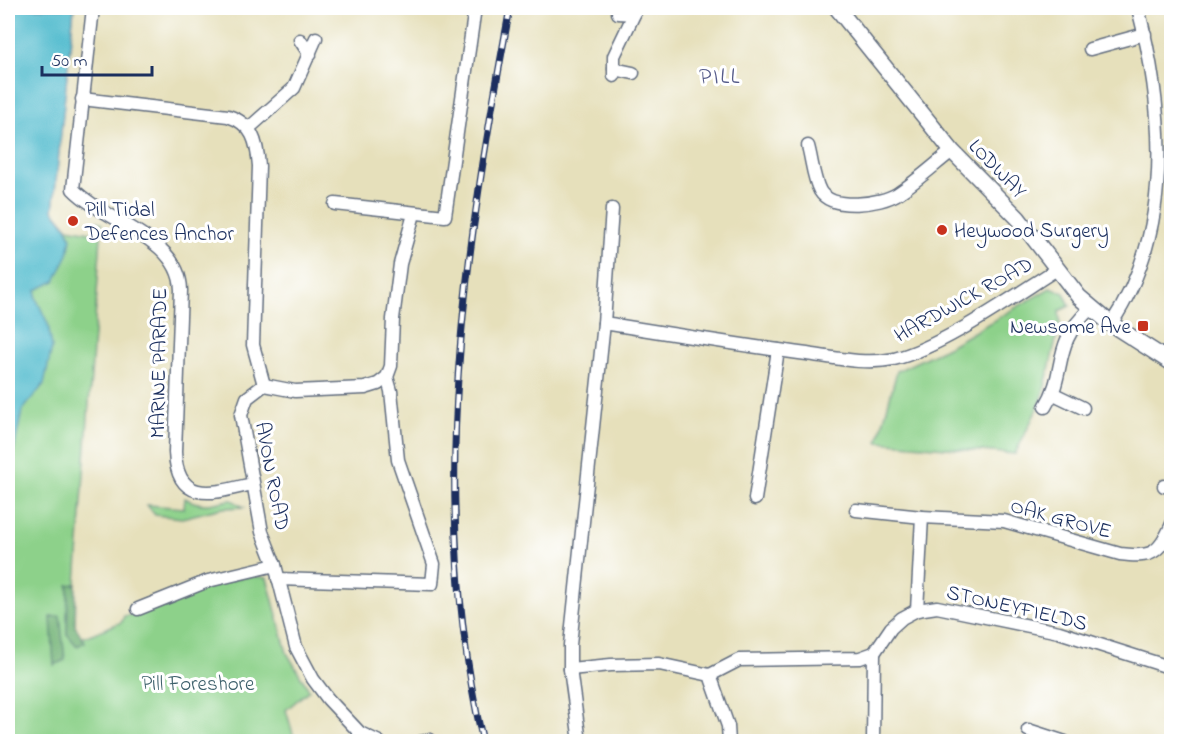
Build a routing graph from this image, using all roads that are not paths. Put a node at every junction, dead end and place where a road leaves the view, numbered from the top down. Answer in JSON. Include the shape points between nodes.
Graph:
{"nodes":[{"id":1,"x":93,"y":8,"type":"edge"},
{"id":2,"x":475,"y":8,"type":"edge"},
{"id":3,"x":837,"y":8,"type":"edge"},
{"id":4,"x":1138,"y":8,"type":"edge"},
{"id":5,"x":635,"y":10,"type":"edge"},
{"id":6,"x":618,"y":13,"type":"dead end"},
{"id":7,"x":1145,"y":34,"type":"junction"},
{"id":8,"x":316,"y":38,"type":"dead end"},
{"id":9,"x":300,"y":40,"type":"dead end"},
{"id":10,"x":1090,"y":49,"type":"dead end"},
{"id":11,"x":310,"y":55,"type":"junction"},
{"id":12,"x":633,"y":73,"type":"dead end"},
{"id":13,"x":82,"y":99,"type":"junction"},
{"id":14,"x":249,"y":128,"type":"junction"},
{"id":15,"x":808,"y":146,"type":"dead end"},
{"id":16,"x":952,"y":151,"type":"junction"},
{"id":17,"x":335,"y":204,"type":"dead end"},
{"id":18,"x":612,"y":209,"type":"dead end"},
{"id":19,"x":414,"y":214,"type":"junction"},
{"id":20,"x":1057,"y":269,"type":"junction"},
{"id":21,"x":1090,"y":308,"type":"junction"},
{"id":22,"x":604,"y":323,"type":"junction"},
{"id":23,"x":1111,"y":324,"type":"junction"},
{"id":24,"x":778,"y":350,"type":"junction"},
{"id":25,"x":1172,"y":363,"type":"edge"},
{"id":26,"x":387,"y":378,"type":"junction"},
{"id":27,"x":264,"y":385,"type":"junction"},
{"id":28,"x":1054,"y":394,"type":"junction"},
{"id":29,"x":1045,"y":408,"type":"dead end"},
{"id":30,"x":1083,"y":408,"type":"dead end"},
{"id":31,"x":252,"y":484,"type":"junction"},
{"id":32,"x":755,"y":499,"type":"dead end"},
{"id":33,"x":856,"y":510,"type":"dead end"},
{"id":34,"x":922,"y":517,"type":"junction"},
{"id":35,"x":1172,"y":524,"type":"edge"},
{"id":36,"x":275,"y":565,"type":"junction"},
{"id":37,"x":278,"y":579,"type":"junction"},
{"id":38,"x":138,"y":609,"type":"dead end"},
{"id":39,"x":917,"y":610,"type":"junction"},
{"id":40,"x":874,"y":653,"type":"junction"},
{"id":41,"x":1172,"y":668,"type":"edge"},
{"id":42,"x":570,"y":669,"type":"junction"},
{"id":43,"x":710,"y":675,"type":"junction"},
{"id":44,"x":1028,"y":730,"type":"dead end"},
{"id":45,"x":377,"y":741,"type":"edge"},
{"id":46,"x":580,"y":741,"type":"edge"},
{"id":47,"x":729,"y":741,"type":"edge"},
{"id":48,"x":873,"y":741,"type":"edge"},
{"id":49,"x":1065,"y":741,"type":"edge"}],
"edges":[{"from":1,"to":13,"type":"street","name":"MARINE PARADE"},
{"from":2,"to":19,"type":"street","via":[[445,216]]},
{"from":3,"to":16,"type":"street","name":"LODWAY"},
{"from":4,"to":7,"type":"street"},
{"from":5,"to":6,"type":"street"},
{"from":5,"to":12,"type":"street","via":[[616,51],[614,73]]},
{"from":7,"to":10,"type":"street"},
{"from":7,"to":23,"type":"street","via":[[1160,128],[1155,201],[1139,273]]},
{"from":8,"to":11,"type":"street"},
{"from":9,"to":11,"type":"street"},
{"from":11,"to":14,"type":"street","via":[[292,91]]},
{"from":13,"to":14,"type":"street","via":[[228,116]]},
{"from":13,"to":31,"type":"street","name":"MARINE PARADE","via":[[73,189],[163,250],[175,265],[181,283],[175,452],[179,472],[189,487],[203,494]]},
{"from":14,"to":27,"type":"street","via":[[257,146],[259,166],[253,350]]},
{"from":15,"to":16,"type":"street","via":[[820,191],[841,204],[891,197]]},
{"from":16,"to":20,"type":"street","name":"LODWAY","via":[[1018,218]]},
{"from":17,"to":19,"type":"street"},
{"from":18,"to":22,"type":"street"},
{"from":19,"to":26,"type":"street","via":[[400,264]]},
{"from":20,"to":21,"type":"street","name":"LODWAY"},
{"from":20,"to":24,"type":"street","name":"HARDWICK ROAD","via":[[960,328],[892,360],[870,362]]},
{"from":21,"to":23,"type":"street","name":"LODWAY"},
{"from":21,"to":28,"type":"street","via":[[1072,327],[1063,345]]},
{"from":22,"to":24,"type":"street","name":"HARDWICK ROAD"},
{"from":22,"to":42,"type":"street"},
{"from":23,"to":25,"type":"street","name":"LODWAY"},
{"from":24,"to":32,"type":"street"},
{"from":26,"to":27,"type":"street","via":[[365,388],[296,390]]},
{"from":26,"to":37,"type":"street","via":[[398,460],[434,564],[432,584]]},
{"from":27,"to":31,"type":"street","name":"AVON ROAD","via":[[247,398],[241,415]]},
{"from":28,"to":29,"type":"street"},
{"from":28,"to":30,"type":"street"},
{"from":31,"to":36,"type":"street","name":"AVON ROAD","via":[[262,532]]},
{"from":33,"to":34,"type":"street","name":"OAK GROVE"},
{"from":34,"to":35,"type":"street","name":"OAK GROVE","via":[[1004,521],[1136,556],[1157,551]]},
{"from":34,"to":39,"type":"street"},
{"from":36,"to":37,"type":"street","name":"AVON ROAD"},
{"from":36,"to":38,"type":"street","via":[[208,581]]},
{"from":37,"to":45,"type":"street","name":"AVON ROAD","via":[[296,647],[313,679],[356,729]]},
{"from":39,"to":40,"type":"street","name":"STONEYFIELDS","via":[[896,623]]},
{"from":39,"to":41,"type":"street","name":"STONEYFIELDS","via":[[938,607],[1059,632]]},
{"from":40,"to":43,"type":"street","via":[[860,658],[739,660]]},
{"from":40,"to":48,"type":"street"},
{"from":42,"to":43,"type":"street","via":[[659,664]]},
{"from":42,"to":46,"type":"street"},
{"from":43,"to":47,"type":"street","via":[[728,726]]},
{"from":44,"to":49,"type":"street"}]}
